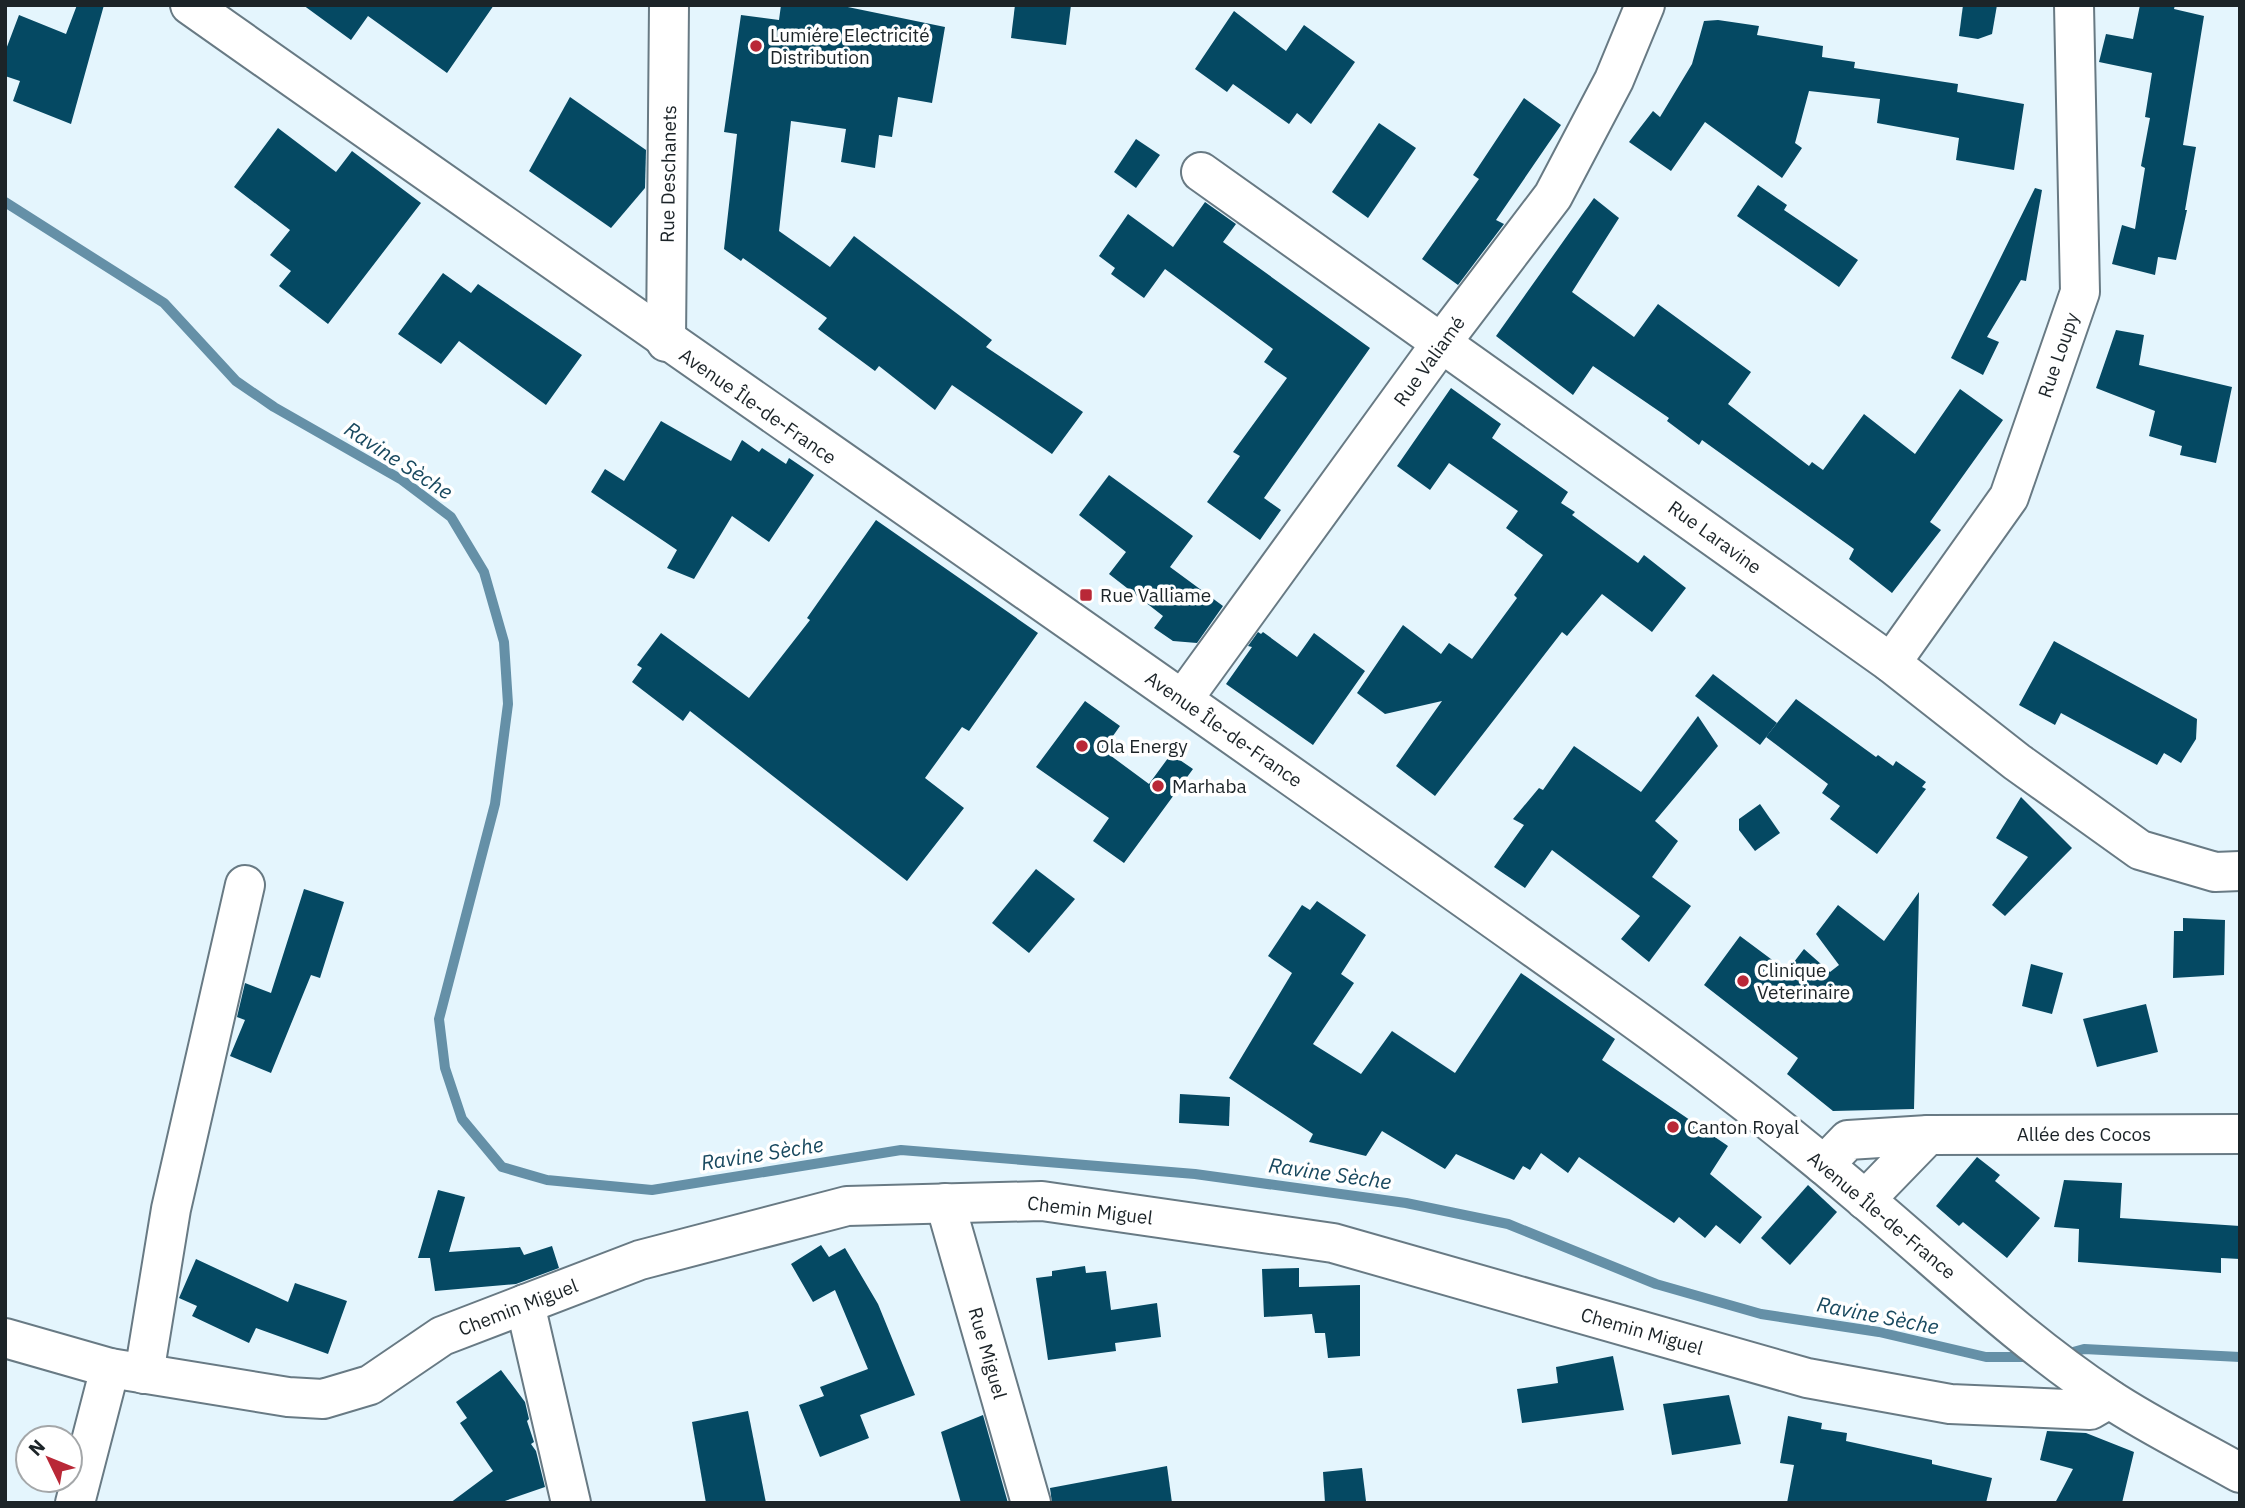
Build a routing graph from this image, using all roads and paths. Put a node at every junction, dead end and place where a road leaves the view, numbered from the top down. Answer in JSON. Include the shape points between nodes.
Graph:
{"nodes":[{"id":1,"x":190,"y":5,"type":"edge"},
{"id":2,"x":669,"y":5,"type":"edge"},
{"id":3,"x":1645,"y":5,"type":"edge"},
{"id":4,"x":2074,"y":5,"type":"edge"},
{"id":5,"x":1200,"y":172,"type":"dead end"},
{"id":6,"x":666,"y":342,"type":"junction"},
{"id":7,"x":1442,"y":342,"type":"junction"},
{"id":8,"x":1891,"y":663,"type":"junction"},
{"id":9,"x":1184,"y":699,"type":"junction"},
{"id":10,"x":2240,"y":872,"type":"edge"},
{"id":11,"x":245,"y":885,"type":"dead end"},
{"id":12,"x":2240,"y":1134,"type":"edge"},
{"id":13,"x":1928,"y":1135,"type":"junction"},
{"id":14,"x":1824,"y":1165,"type":"junction"},
{"id":15,"x":1865,"y":1200,"type":"junction"},
{"id":16,"x":945,"y":1203,"type":"junction"},
{"id":17,"x":525,"y":1304,"type":"junction"},
{"id":18,"x":5,"y":1338,"type":"edge"},
{"id":19,"x":127,"y":1371,"type":"junction"},
{"id":20,"x":2109,"y":1399,"type":"junction"},
{"id":21,"x":2240,"y":1474,"type":"edge"},
{"id":22,"x":75,"y":1503,"type":"edge"},
{"id":23,"x":571,"y":1503,"type":"edge"},
{"id":24,"x":1031,"y":1503,"type":"edge"}],
"edges":[{"from":1,"to":6,"type":"street","name":"Avenue Île-de-France"},
{"from":2,"to":6,"type":"street","name":"Rue Deschanets"},
{"from":3,"to":7,"type":"street","name":"Rue Valiamé","via":[[1614,80],[1553,196]]},
{"from":4,"to":8,"type":"street","name":"Rue Loupy","via":[[2080,292],[2008,497]]},
{"from":5,"to":7,"type":"street","name":"Rue Laravine"},
{"from":6,"to":9,"type":"street","name":"Avenue Île-de-France"},
{"from":7,"to":8,"type":"street","name":"Rue Laravine"},
{"from":7,"to":9,"type":"street","name":"Rue Valiamé"},
{"from":8,"to":10,"type":"street","name":"Rue Laravine","via":[[2140,850],[2215,872]]},
{"from":9,"to":14,"type":"street","name":"Avenue Île-de-France","via":[[1610,1002]]},
{"from":11,"to":19,"type":"street","via":[[171,1209]]},
{"from":12,"to":13,"type":"street","name":"Allée des Cocos"},
{"from":13,"to":14,"type":"street","name":"Allée des Cocos","via":[[1848,1140]]},
{"from":13,"to":15,"type":"street"},
{"from":14,"to":15,"type":"street","name":"Avenue Île-de-France"},
{"from":15,"to":20,"type":"street","name":"Avenue Île-de-France","via":[[2006,1321]]},
{"from":16,"to":17,"type":"street","name":"Chemin Miguel","via":[[847,1206],[640,1260]]},
{"from":16,"to":20,"type":"street","name":"Chemin Miguel","via":[[1042,1201],[1333,1243],[1807,1378],[1951,1404],[2090,1410]]},
{"from":16,"to":24,"type":"street","name":"Rue Miguel"},
{"from":17,"to":19,"type":"street","name":"Chemin Miguel","via":[[442,1336],[370,1385],[323,1399]]},
{"from":17,"to":23,"type":"street"},
{"from":18,"to":19,"type":"street","name":"Chemin Miguel"},
{"from":19,"to":22,"type":"street"},
{"from":20,"to":21,"type":"street","name":"Avenue Île-de-France"}]}
